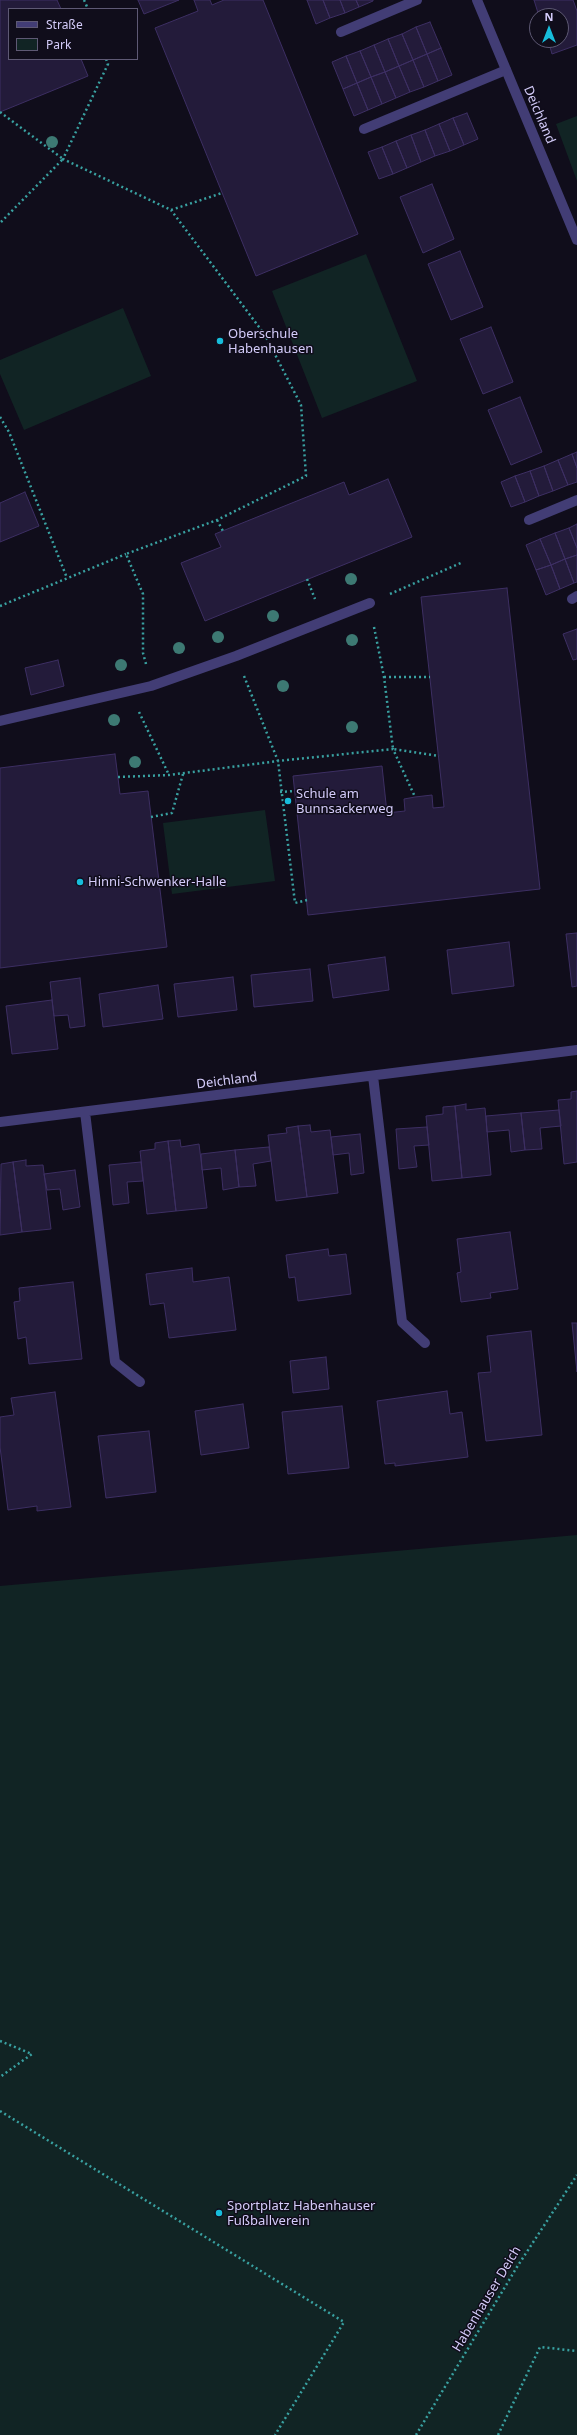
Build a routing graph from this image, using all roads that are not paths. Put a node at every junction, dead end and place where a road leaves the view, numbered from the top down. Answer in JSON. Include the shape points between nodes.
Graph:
{"nodes":[{"id":1,"x":417,"y":0,"type":"edge"},
{"id":2,"x":477,"y":0,"type":"edge"},
{"id":3,"x":341,"y":32,"type":"dead end"},
{"id":4,"x":506,"y":70,"type":"junction"},
{"id":5,"x":364,"y":129,"type":"dead end"},
{"id":6,"x":577,"y":240,"type":"edge"},
{"id":7,"x":577,"y":500,"type":"edge"},
{"id":8,"x":529,"y":520,"type":"dead end"},
{"id":9,"x":370,"y":603,"type":"road end"},
{"id":10,"x":0,"y":721,"type":"edge"},
{"id":11,"x":577,"y":1050,"type":"edge"},
{"id":12,"x":373,"y":1076,"type":"junction"},
{"id":13,"x":85,"y":1112,"type":"junction"},
{"id":14,"x":0,"y":1122,"type":"edge"},
{"id":15,"x":425,"y":1343,"type":"dead end"},
{"id":16,"x":140,"y":1382,"type":"dead end"}],
"edges":[{"from":1,"to":3,"type":"street"},
{"from":2,"to":4,"type":"street","name":"Deichland"},
{"from":4,"to":5,"type":"street"},
{"from":4,"to":6,"type":"street","name":"Deichland"},
{"from":7,"to":8,"type":"street"},
{"from":9,"to":10,"type":"street","via":[[236,656],[151,686]]},
{"from":11,"to":12,"type":"street","name":"Deichland"},
{"from":12,"to":13,"type":"street","name":"Deichland"},
{"from":12,"to":15,"type":"street","via":[[402,1322]]},
{"from":13,"to":14,"type":"street","name":"Deichland"},
{"from":13,"to":16,"type":"street","via":[[115,1362]]}]}
